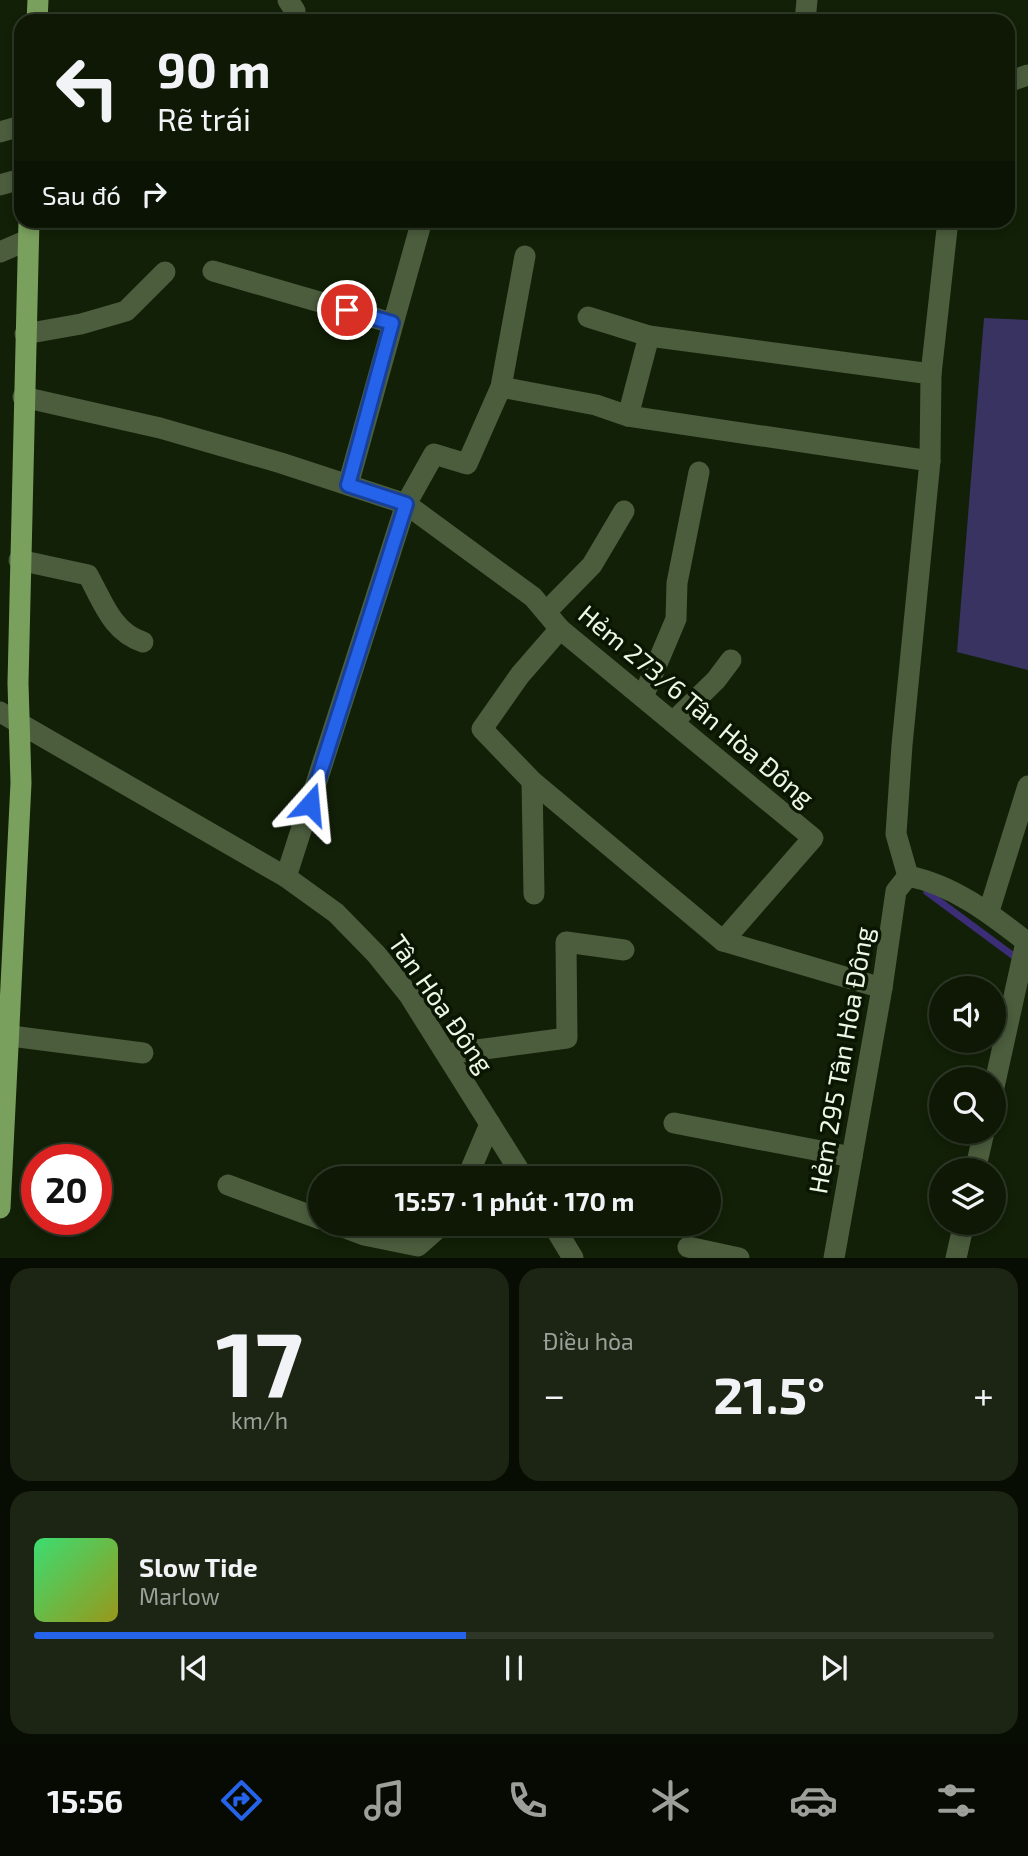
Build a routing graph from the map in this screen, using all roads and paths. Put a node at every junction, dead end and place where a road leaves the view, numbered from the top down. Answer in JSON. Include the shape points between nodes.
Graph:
{"nodes":[{"id":1,"x":420,"y":228,"type":"edge"},
{"id":2,"x":947,"y":228,"type":"edge"},
{"id":3,"x":28,"y":230,"type":"edge"},
{"id":4,"x":0,"y":252,"type":"edge"},
{"id":5,"x":525,"y":256,"type":"dead end"},
{"id":6,"x":213,"y":271,"type":"dead end"},
{"id":7,"x":165,"y":272,"type":"dead end"},
{"id":8,"x":588,"y":317,"type":"dead end"},
{"id":9,"x":392,"y":323,"type":"junction"},
{"id":10,"x":25,"y":334,"type":"junction"},
{"id":11,"x":649,"y":336,"type":"junction"},
{"id":12,"x":930,"y":374,"type":"junction"},
{"id":13,"x":501,"y":387,"type":"junction"},
{"id":14,"x":23,"y":397,"type":"junction"},
{"id":15,"x":628,"y":416,"type":"junction"},
{"id":16,"x":930,"y":461,"type":"junction"},
{"id":17,"x":699,"y":472,"type":"dead end"},
{"id":18,"x":348,"y":485,"type":"junction"},
{"id":19,"x":406,"y":504,"type":"junction"},
{"id":20,"x":624,"y":511,"type":"dead end"},
{"id":21,"x":19,"y":560,"type":"junction"},
{"id":22,"x":547,"y":611,"type":"junction"},
{"id":23,"x":560,"y":629,"type":"junction"},
{"id":24,"x":143,"y":642,"type":"dead end"},
{"id":25,"x":731,"y":660,"type":"dead end"},
{"id":26,"x":643,"y":697,"type":"junction"},
{"id":27,"x":0,"y":712,"type":"edge"},
{"id":28,"x":19,"y":722,"type":"junction"},
{"id":29,"x":673,"y":722,"type":"junction"},
{"id":30,"x":532,"y":781,"type":"junction"},
{"id":31,"x":1028,"y":786,"type":"edge"},
{"id":32,"x":908,"y":876,"type":"junction"},
{"id":33,"x":286,"y":877,"type":"junction"},
{"id":34,"x":534,"y":894,"type":"dead end"},
{"id":35,"x":989,"y":911,"type":"junction"},
{"id":36,"x":723,"y":942,"type":"junction"},
{"id":37,"x":1027,"y":942,"type":"edge"},
{"id":38,"x":624,"y":950,"type":"dead end"},
{"id":39,"x":882,"y":988,"type":"junction"},
{"id":40,"x":10,"y":1036,"type":"junction"},
{"id":41,"x":143,"y":1053,"type":"dead end"},
{"id":42,"x":447,"y":1054,"type":"junction"},
{"id":43,"x":998,"y":1067,"type":"edge"},
{"id":44,"x":491,"y":1124,"type":"junction"},
{"id":45,"x":674,"y":1124,"type":"dead end"},
{"id":46,"x":852,"y":1157,"type":"junction"},
{"id":47,"x":472,"y":1166,"type":"edge"},
{"id":48,"x":517,"y":1166,"type":"edge"},
{"id":49,"x":228,"y":1185,"type":"dead end"},
{"id":50,"x":0,"y":1208,"type":"edge"},
{"id":51,"x":308,"y":1215,"type":"edge"},
{"id":52,"x":961,"y":1235,"type":"edge"},
{"id":53,"x":369,"y":1236,"type":"edge"},
{"id":54,"x":429,"y":1236,"type":"edge"},
{"id":55,"x":560,"y":1236,"type":"edge"},
{"id":56,"x":688,"y":1247,"type":"dead end"},
{"id":57,"x":573,"y":1258,"type":"edge"},
{"id":58,"x":739,"y":1258,"type":"edge"},
{"id":59,"x":834,"y":1258,"type":"edge"},
{"id":60,"x":956,"y":1258,"type":"edge"}],
"edges":[{"from":1,"to":9,"type":"street"},
{"from":2,"to":12,"type":"street"},
{"from":3,"to":4,"type":"street"},
{"from":3,"to":10,"type":"main road"},
{"from":5,"to":13,"type":"street"},
{"from":6,"to":9,"type":"street"},
{"from":7,"to":10,"type":"street","via":[[126,311]]},
{"from":8,"to":11,"type":"street"},
{"from":9,"to":18,"type":"street"},
{"from":10,"to":14,"type":"main road"},
{"from":11,"to":12,"type":"street"},
{"from":11,"to":15,"type":"street"},
{"from":12,"to":16,"type":"street"},
{"from":13,"to":15,"type":"street","via":[[596,405]]},
{"from":13,"to":19,"type":"street","via":[[467,464],[434,454]]},
{"from":14,"to":18,"type":"street","name":"Hẻm 273/6 Tân Hòa Đông","via":[[160,428]]},
{"from":14,"to":21,"type":"main road"},
{"from":15,"to":16,"type":"street"},
{"from":16,"to":32,"type":"street","via":[[896,834]]},
{"from":17,"to":26,"type":"street","via":[[677,583],[676,619]]},
{"from":18,"to":19,"type":"street","name":"Hẻm 273/6 Tân Hòa Đông"},
{"from":19,"to":22,"type":"street","name":"Hẻm 273/6 Tân Hòa Đông"},
{"from":19,"to":33,"type":"street"},
{"from":20,"to":22,"type":"street","via":[[592,565]]},
{"from":21,"to":24,"type":"street","via":[[88,575],[114,624],[128,637]]},
{"from":21,"to":28,"type":"main road"},
{"from":22,"to":23,"type":"street","name":"Hẻm 273/6 Tân Hòa Đông"},
{"from":23,"to":26,"type":"street","name":"Hẻm 273/6 Tân Hòa Đông"},
{"from":23,"to":30,"type":"street","via":[[482,729]]},
{"from":25,"to":29,"type":"street"},
{"from":26,"to":29,"type":"street","name":"Hẻm 273/6 Tân Hòa Đông"},
{"from":27,"to":28,"type":"street","name":"Tân Hòa Đông"},
{"from":28,"to":33,"type":"street","name":"Tân Hòa Đông"},
{"from":28,"to":40,"type":"main road","via":[[21,783]]},
{"from":29,"to":36,"type":"street","name":"Hẻm 273/6 Tân Hòa Đông","via":[[813,838]]},
{"from":30,"to":34,"type":"street"},
{"from":30,"to":36,"type":"street"},
{"from":31,"to":35,"type":"street"},
{"from":32,"to":35,"type":"street","via":[[928,880]]},
{"from":32,"to":39,"type":"street","name":"Hẻm 295 Tân Hòa Đông","via":[[896,891]]},
{"from":33,"to":42,"type":"street","name":"Tân Hòa Đông","via":[[336,913],[376,954]]},
{"from":35,"to":37,"type":"street"},
{"from":36,"to":39,"type":"street"},
{"from":37,"to":43,"type":"street"},
{"from":38,"to":42,"type":"street","via":[[566,942],[566,1038]]},
{"from":39,"to":46,"type":"street","name":"Hẻm 295 Tân Hòa Đông"},
{"from":40,"to":41,"type":"street"},
{"from":40,"to":50,"type":"main road"},
{"from":42,"to":44,"type":"street","name":"Tân Hòa Đông"},
{"from":44,"to":47,"type":"street"},
{"from":44,"to":48,"type":"street","name":"Tân Hòa Đông"},
{"from":45,"to":46,"type":"street"},
{"from":46,"to":59,"type":"street","name":"Hẻm 295 Tân Hòa Đông"},
{"from":49,"to":51,"type":"street"},
{"from":52,"to":60,"type":"street"},
{"from":53,"to":54,"type":"street","via":[[418,1246]]},
{"from":55,"to":57,"type":"street"},
{"from":56,"to":58,"type":"street"}]}
